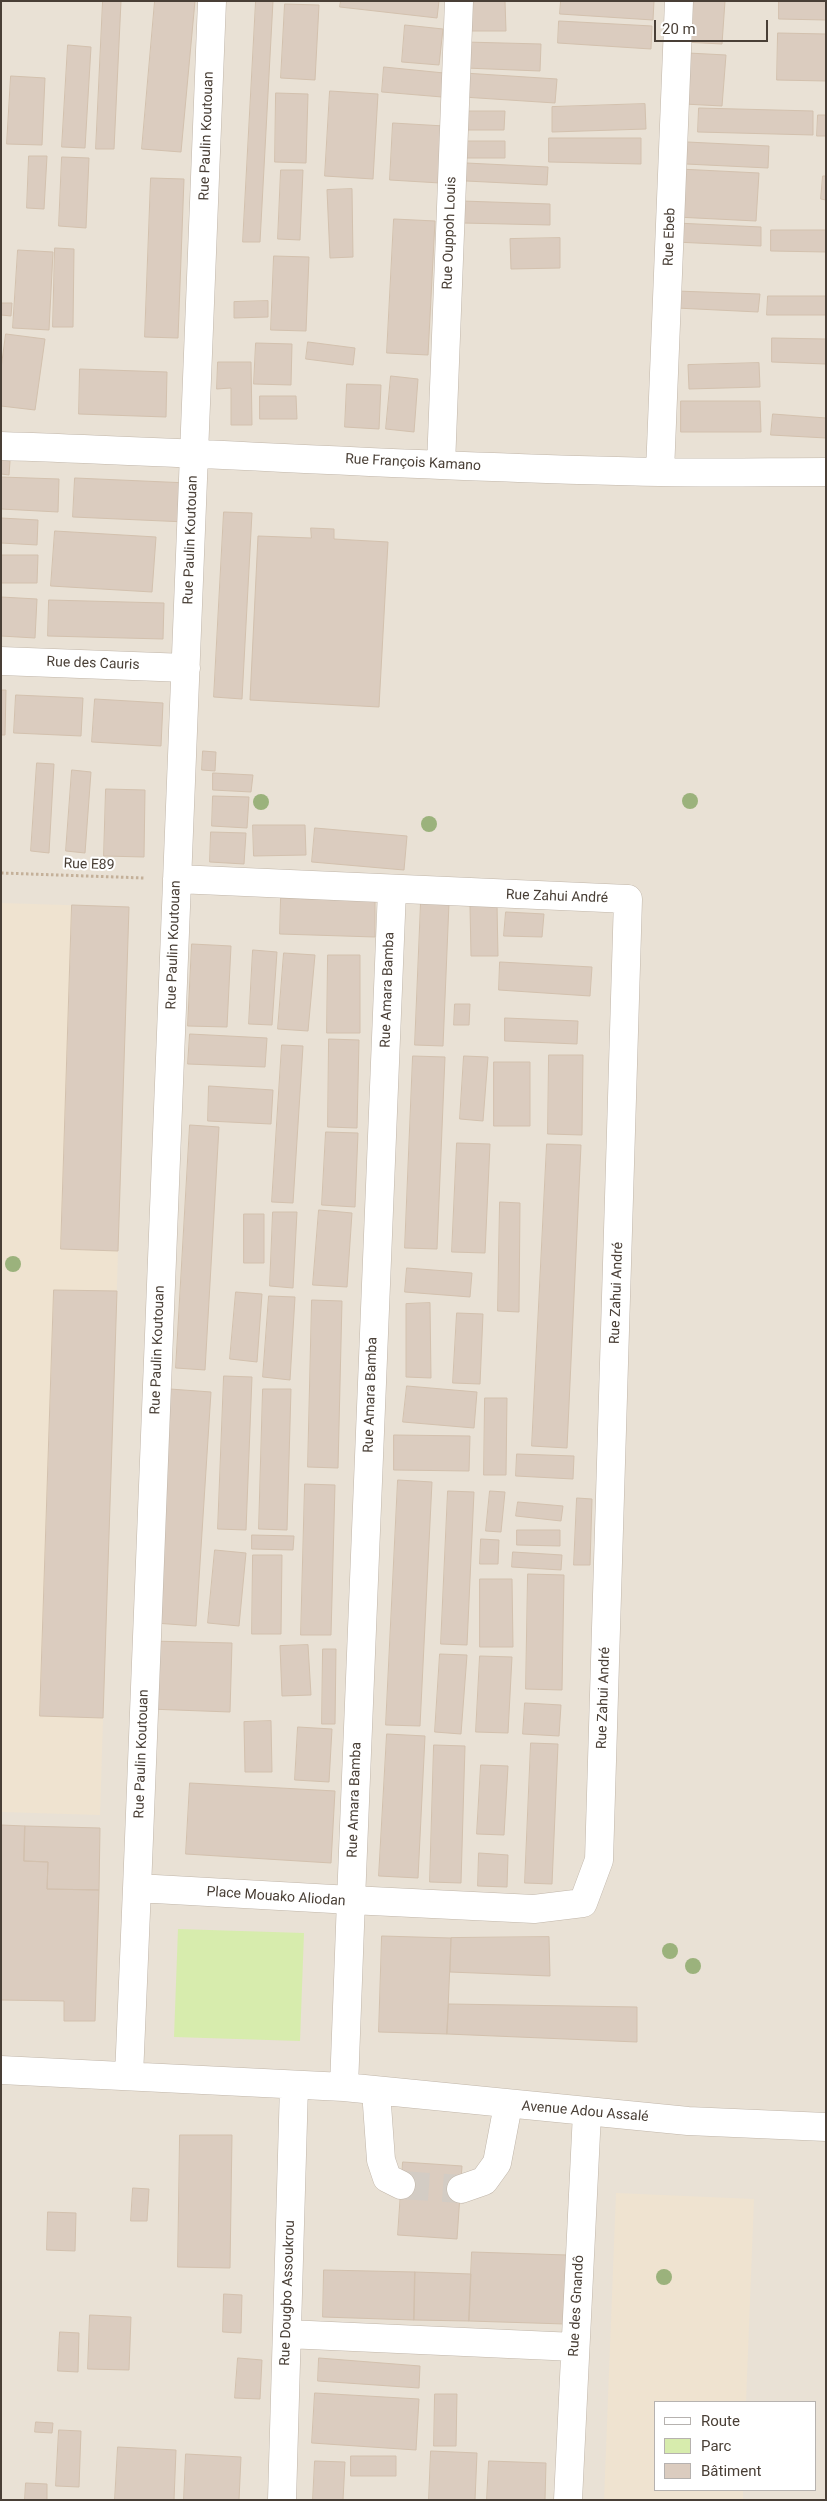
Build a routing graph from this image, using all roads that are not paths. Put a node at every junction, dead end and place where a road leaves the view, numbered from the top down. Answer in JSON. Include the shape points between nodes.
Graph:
{"nodes":[{"id":1,"x":212,"y":1,"type":"edge"},
{"id":2,"x":459,"y":1,"type":"edge"},
{"id":3,"x":679,"y":1,"type":"edge"},
{"id":4,"x":1,"y":446,"type":"edge"},
{"id":5,"x":194,"y":452,"type":"junction"},
{"id":6,"x":441,"y":465,"type":"junction"},
{"id":7,"x":660,"y":472,"type":"junction"},
{"id":8,"x":826,"y":472,"type":"edge"},
{"id":9,"x":1,"y":661,"type":"edge"},
{"id":10,"x":186,"y":668,"type":"junction"},
{"id":11,"x":177,"y":879,"type":"junction"},
{"id":12,"x":392,"y":890,"type":"junction"},
{"id":13,"x":137,"y":1888,"type":"junction"},
{"id":14,"x":351,"y":1900,"type":"junction"},
{"id":15,"x":1,"y":2070,"type":"edge"},
{"id":16,"x":129,"y":2076,"type":"junction"},
{"id":17,"x":294,"y":2086,"type":"junction"},
{"id":18,"x":344,"y":2087,"type":"junction"},
{"id":19,"x":376,"y":2091,"type":"junction"},
{"id":20,"x":508,"y":2105,"type":"junction"},
{"id":21,"x":587,"y":2113,"type":"junction"},
{"id":22,"x":826,"y":2127,"type":"edge"},
{"id":23,"x":401,"y":2185,"type":"tunnel mouth"},
{"id":24,"x":461,"y":2189,"type":"tunnel mouth"},
{"id":25,"x":287,"y":2334,"type":"junction"},
{"id":26,"x":575,"y":2347,"type":"junction"},
{"id":27,"x":282,"y":2500,"type":"edge"},
{"id":28,"x":568,"y":2500,"type":"edge"}],
"edges":[{"from":1,"to":5,"type":"street","name":"Rue Paulin Koutouan"},
{"from":2,"to":6,"type":"street","name":"Rue Ouppoh Louis"},
{"from":3,"to":7,"type":"street","name":"Rue Ebeb"},
{"from":4,"to":5,"type":"street","name":"Rue François Kamano"},
{"from":5,"to":6,"type":"street","name":"Rue François Kamano"},
{"from":5,"to":10,"type":"street","name":"Rue Paulin Koutouan"},
{"from":6,"to":7,"type":"street","name":"Rue François Kamano"},
{"from":7,"to":8,"type":"street","name":"Rue François Kamano"},
{"from":9,"to":10,"type":"street","name":"Rue des Cauris"},
{"from":10,"to":11,"type":"street","name":"Rue Paulin Koutouan"},
{"from":11,"to":12,"type":"street","name":"Rue Zahui André"},
{"from":11,"to":13,"type":"street","name":"Rue Paulin Koutouan"},
{"from":12,"to":14,"type":"street","name":"Rue Amara Bamba"},
{"from":12,"to":14,"type":"street","name":"Rue Zahui André","via":[[628,900],[599,1860],[583,1904],[534,1909]]},
{"from":13,"to":14,"type":"street","name":"Place Mouako Aliodan"},
{"from":13,"to":16,"type":"street"},
{"from":14,"to":18,"type":"street","name":"Place Mouako Aliodan"},
{"from":15,"to":16,"type":"street"},
{"from":16,"to":17,"type":"street"},
{"from":17,"to":18,"type":"street"},
{"from":17,"to":25,"type":"street","name":"Rue Dougbo Assoukrou"},
{"from":18,"to":19,"type":"street","name":"Avenue Adou Assalé"},
{"from":19,"to":20,"type":"street","name":"Avenue Adou Assalé"},
{"from":19,"to":23,"type":"street","via":[[381,2160],[387,2178]]},
{"from":20,"to":21,"type":"street","name":"Avenue Adou Assalé"},
{"from":20,"to":24,"type":"street","via":[[497,2163],[484,2181]]},
{"from":21,"to":22,"type":"street","name":"Avenue Adou Assalé"},
{"from":21,"to":26,"type":"street","name":"Rue des Gnandô"},
{"from":25,"to":26,"type":"street"},
{"from":25,"to":27,"type":"street","name":"Rue Dougbo Assoukrou"},
{"from":26,"to":28,"type":"street","name":"Rue des Gnandô"}]}
